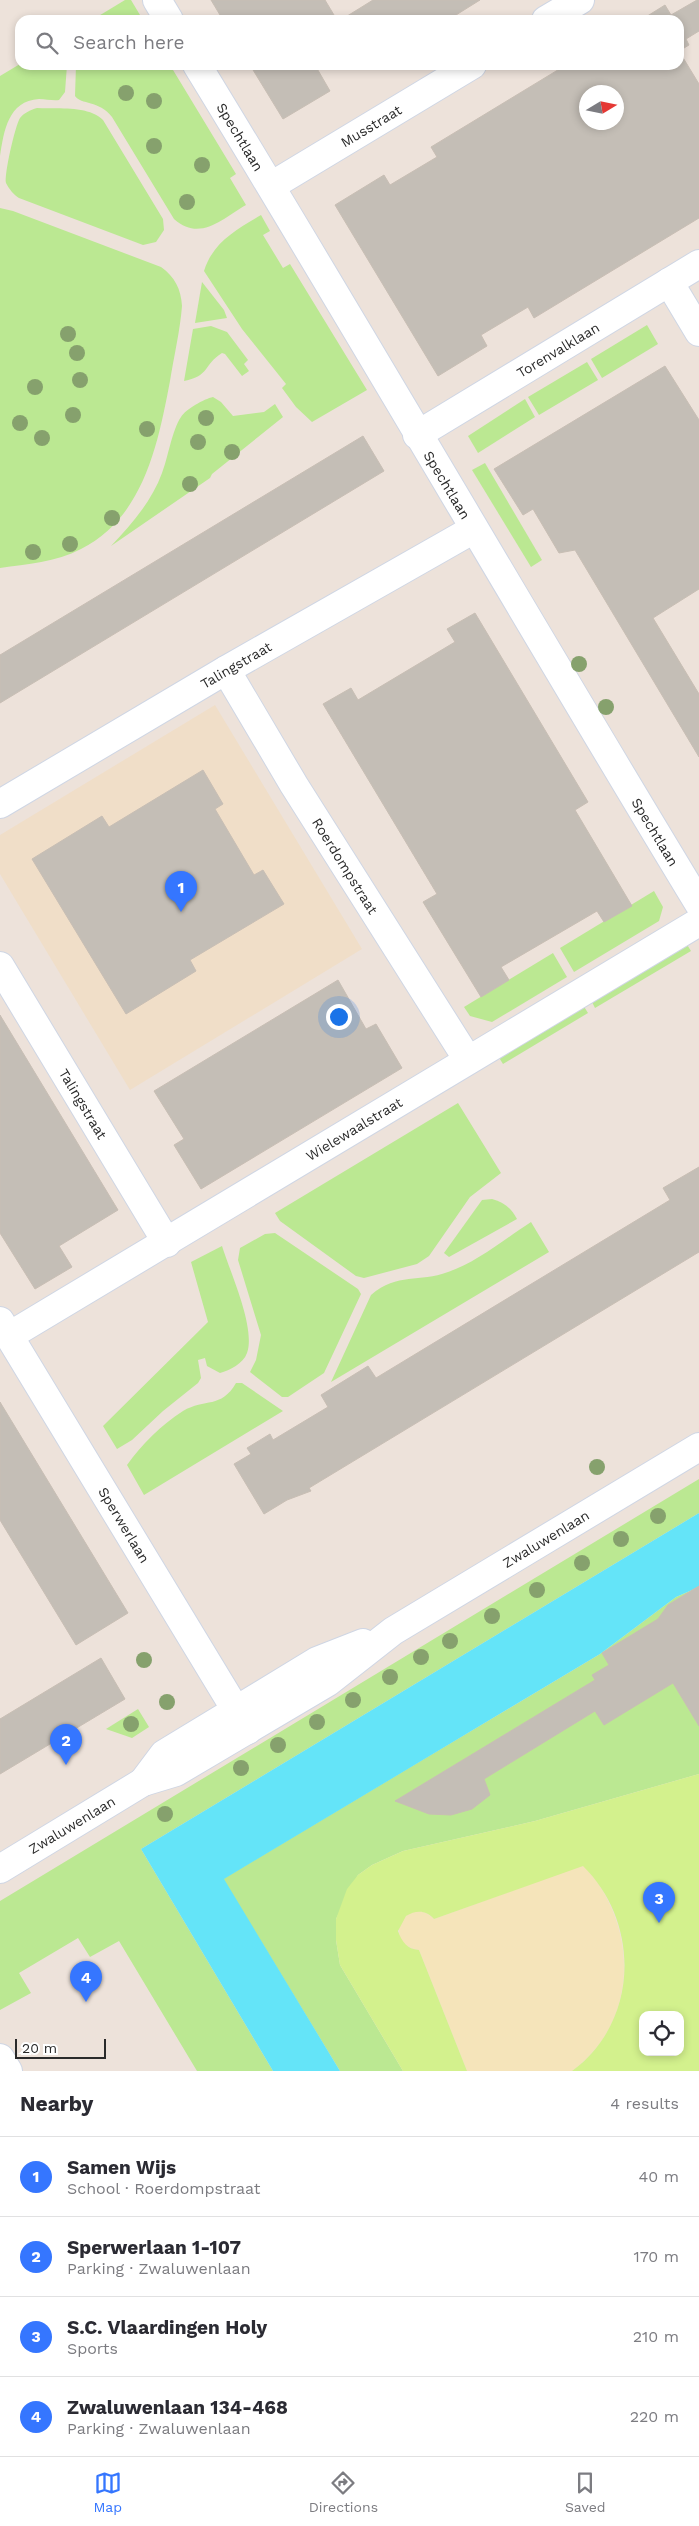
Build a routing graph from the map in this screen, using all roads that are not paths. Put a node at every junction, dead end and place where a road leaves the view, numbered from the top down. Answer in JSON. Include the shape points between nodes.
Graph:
{"nodes":[{"id":1,"x":157,"y":0,"type":"edge"},
{"id":2,"x":580,"y":0,"type":"edge"},
{"id":3,"x":166,"y":15,"type":"edge"},
{"id":4,"x":554,"y":15,"type":"edge"},
{"id":5,"x":200,"y":70,"type":"edge"},
{"id":6,"x":464,"y":70,"type":"edge"},
{"id":7,"x":271,"y":186,"type":"junction"},
{"id":8,"x":699,"y":264,"type":"edge"},
{"id":9,"x":669,"y":282,"type":"junction"},
{"id":10,"x":699,"y":332,"type":"edge"},
{"id":11,"x":417,"y":435,"type":"junction"},
{"id":12,"x":474,"y":529,"type":"junction"},
{"id":13,"x":226,"y":670,"type":"junction"},
{"id":14,"x":0,"y":804,"type":"edge"},
{"id":15,"x":699,"y":904,"type":"edge"},
{"id":16,"x":699,"y":922,"type":"edge"},
{"id":17,"x":0,"y":966,"type":"edge"},
{"id":18,"x":468,"y":1060,"type":"junction"},
{"id":19,"x":167,"y":1243,"type":"junction"},
{"id":20,"x":5,"y":1328,"type":"edge"},
{"id":21,"x":699,"y":1447,"type":"edge"},
{"id":22,"x":242,"y":1720,"type":"junction"},
{"id":23,"x":0,"y":1869,"type":"edge"},
{"id":24,"x":0,"y":2058,"type":"edge"},
{"id":25,"x":8,"y":2071,"type":"edge"}],
"edges":[{"from":1,"to":3,"type":"street"},
{"from":2,"to":4,"type":"street"},
{"from":5,"to":7,"type":"street","name":"Spechtlaan"},
{"from":6,"to":7,"type":"street","name":"Musstraat"},
{"from":7,"to":11,"type":"street","name":"Spechtlaan"},
{"from":8,"to":9,"type":"street","name":"Torenvalklaan"},
{"from":9,"to":10,"type":"street"},
{"from":9,"to":11,"type":"street","name":"Torenvalklaan"},
{"from":11,"to":12,"type":"street","name":"Spechtlaan"},
{"from":12,"to":13,"type":"street","name":"Talingstraat"},
{"from":12,"to":15,"type":"street","name":"Spechtlaan"},
{"from":13,"to":14,"type":"street","name":"Talingstraat"},
{"from":13,"to":18,"type":"street","name":"Roerdompstraat"},
{"from":16,"to":18,"type":"street","name":"Wielewaalstraat"},
{"from":17,"to":19,"type":"street","name":"Talingstraat"},
{"from":18,"to":19,"type":"street","name":"Wielewaalstraat"},
{"from":19,"to":20,"type":"street","name":"Wielewaalstraat"},
{"from":20,"to":22,"type":"street","name":"Sperwerlaan"},
{"from":21,"to":22,"type":"street","name":"Zwaluwenlaan","via":[[393,1631],[317,1662]]},
{"from":22,"to":23,"type":"street","name":"Zwaluwenlaan","via":[[164,1754],[143,1782]]},
{"from":24,"to":25,"type":"street"}]}
